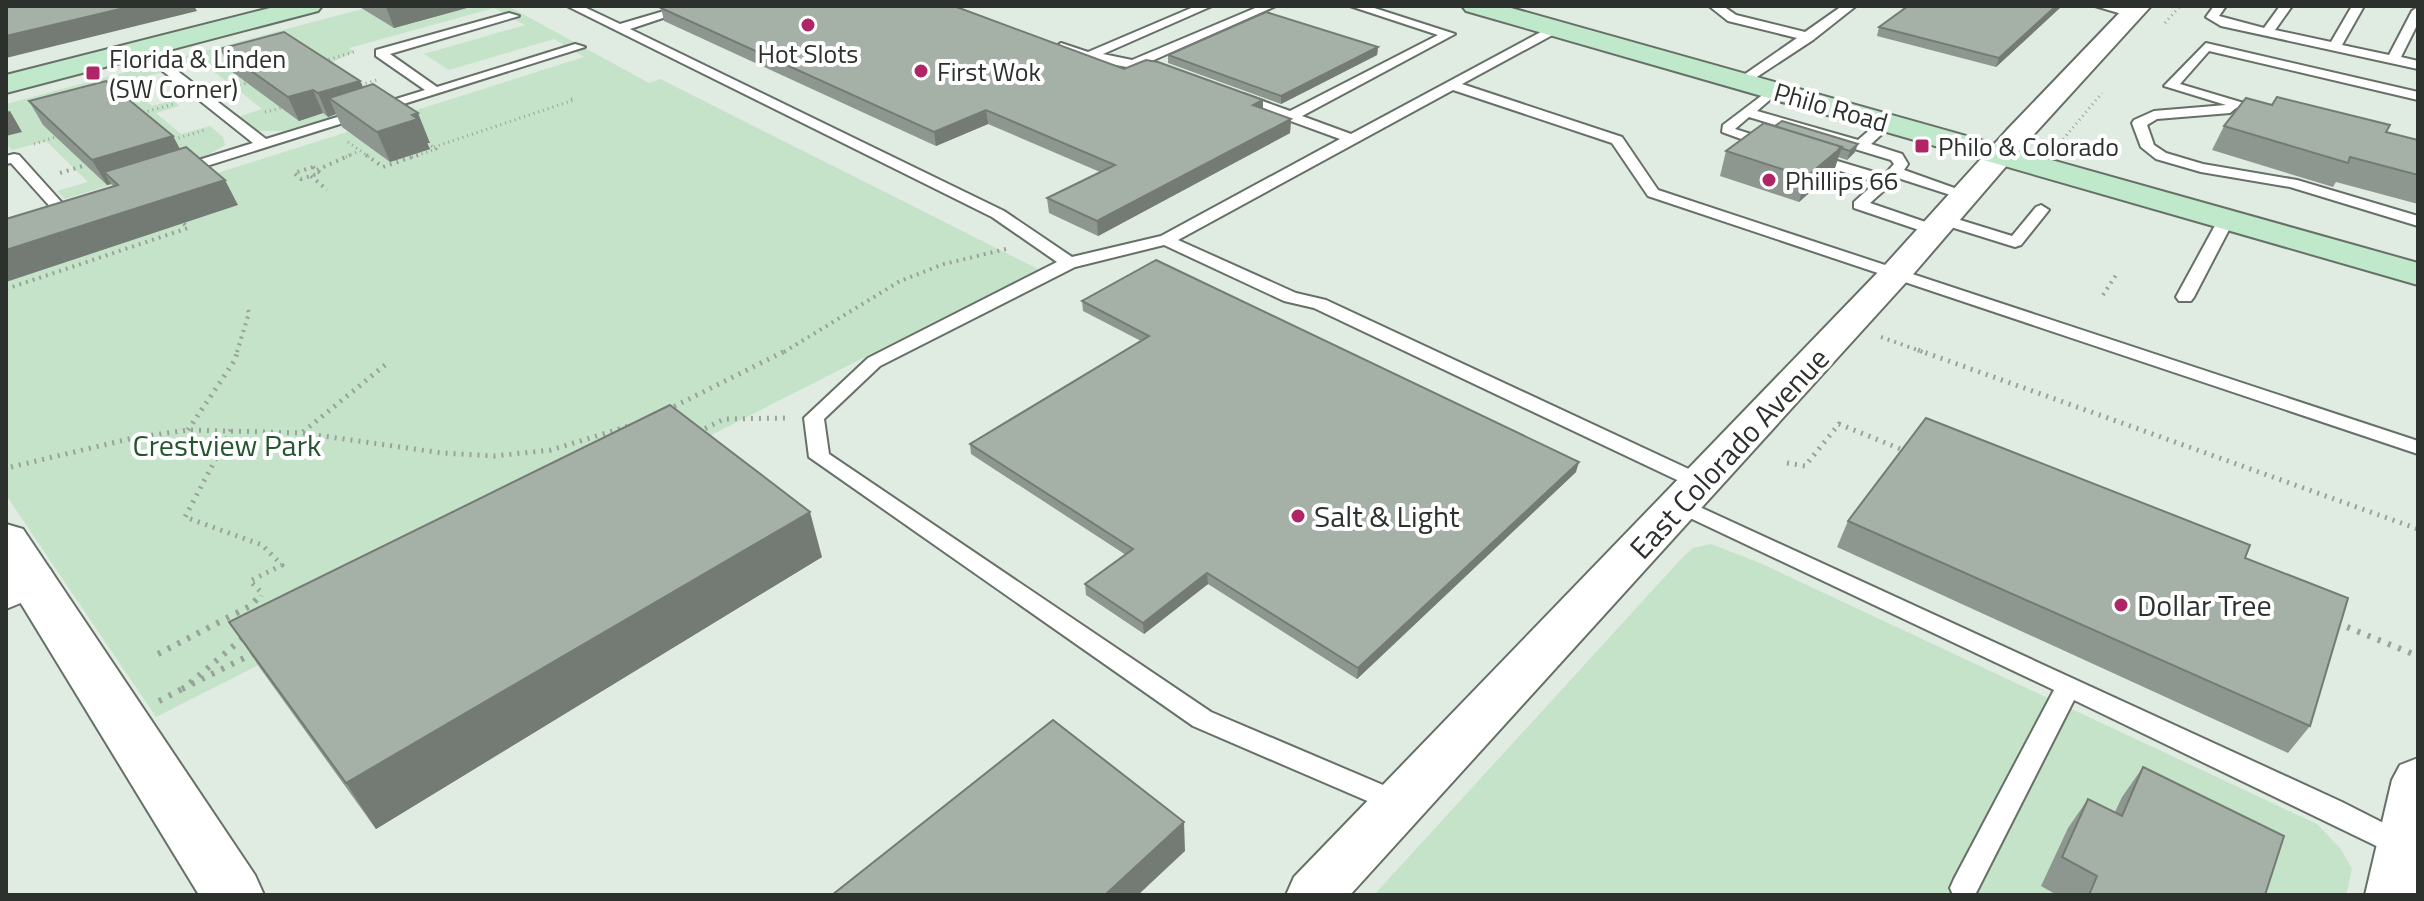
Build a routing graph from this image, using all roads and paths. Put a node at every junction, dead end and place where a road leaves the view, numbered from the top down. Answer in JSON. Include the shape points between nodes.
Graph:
{"nodes":[{"id":1,"x":573,"y":6,"type":"edge"},
{"id":2,"x":693,"y":6,"type":"edge"},
{"id":3,"x":1206,"y":6,"type":"edge"},
{"id":4,"x":1270,"y":6,"type":"edge"},
{"id":5,"x":1356,"y":6,"type":"edge"},
{"id":6,"x":1475,"y":6,"type":"edge"},
{"id":7,"x":1715,"y":6,"type":"edge"},
{"id":8,"x":1850,"y":6,"type":"edge"},
{"id":9,"x":2101,"y":6,"type":"edge"},
{"id":10,"x":2220,"y":6,"type":"edge"},
{"id":11,"x":2286,"y":6,"type":"edge"},
{"id":12,"x":2358,"y":6,"type":"edge"},
{"id":13,"x":289,"y":8,"type":"edge"},
{"id":14,"x":2136,"y":10,"type":"edge"},
{"id":15,"x":2418,"y":11,"type":"edge"},
{"id":16,"x":513,"y":16,"type":"dead end"},
{"id":17,"x":618,"y":29,"type":"junction"},
{"id":18,"x":1554,"y":29,"type":"junction"},
{"id":19,"x":2267,"y":32,"type":"junction"},
{"id":20,"x":1809,"y":37,"type":"junction"},
{"id":21,"x":1042,"y":40,"type":"edge"},
{"id":22,"x":579,"y":47,"type":"dead end"},
{"id":23,"x":2335,"y":47,"type":"junction"},
{"id":24,"x":141,"y":49,"type":"junction"},
{"id":25,"x":380,"y":53,"type":"junction"},
{"id":26,"x":1089,"y":56,"type":"junction"},
{"id":27,"x":2393,"y":60,"type":"junction"},
{"id":28,"x":311,"y":64,"type":"edge"},
{"id":29,"x":1134,"y":64,"type":"junction"},
{"id":30,"x":2418,"y":65,"type":"edge"},
{"id":31,"x":1176,"y":74,"type":"edge"},
{"id":32,"x":1743,"y":82,"type":"junction"},
{"id":33,"x":6,"y":84,"type":"edge"},
{"id":34,"x":1452,"y":85,"type":"junction"},
{"id":35,"x":1219,"y":90,"type":"edge"},
{"id":36,"x":435,"y":91,"type":"junction"},
{"id":37,"x":1773,"y":91,"type":"junction"},
{"id":38,"x":2418,"y":96,"type":"edge"},
{"id":39,"x":568,"y":97,"type":"dead end"},
{"id":40,"x":2243,"y":107,"type":"junction"},
{"id":41,"x":376,"y":109,"type":"junction"},
{"id":42,"x":1747,"y":112,"type":"junction"},
{"id":43,"x":1290,"y":117,"type":"junction"},
{"id":44,"x":2287,"y":117,"type":"edge"},
{"id":45,"x":1886,"y":123,"type":"junction"},
{"id":46,"x":324,"y":125,"type":"junction"},
{"id":47,"x":483,"y":125,"type":"dead end"},
{"id":48,"x":489,"y":129,"type":"junction"},
{"id":49,"x":1352,"y":139,"type":"junction"},
{"id":50,"x":263,"y":144,"type":"junction"},
{"id":51,"x":1861,"y":145,"type":"junction"},
{"id":52,"x":433,"y":147,"type":"junction"},
{"id":53,"x":360,"y":150,"type":"junction"},
{"id":54,"x":2002,"y":155,"type":"junction"},
{"id":55,"x":6,"y":160,"type":"edge"},
{"id":56,"x":306,"y":168,"type":"dead end"},
{"id":57,"x":299,"y":170,"type":"dead end"},
{"id":58,"x":316,"y":170,"type":"junction"},
{"id":59,"x":310,"y":176,"type":"junction"},
{"id":60,"x":1891,"y":176,"type":"junction"},
{"id":61,"x":158,"y":177,"type":"edge"},
{"id":62,"x":327,"y":190,"type":"dead end"},
{"id":63,"x":59,"y":207,"type":"edge"},
{"id":64,"x":2041,"y":210,"type":"dead end"},
{"id":65,"x":1948,"y":215,"type":"junction"},
{"id":66,"x":2226,"y":220,"type":"junction"},
{"id":67,"x":2418,"y":221,"type":"edge"},
{"id":68,"x":183,"y":223,"type":"dead end"},
{"id":69,"x":1166,"y":240,"type":"junction"},
{"id":70,"x":1037,"y":241,"type":"junction"},
{"id":71,"x":88,"y":255,"type":"dead end"},
{"id":72,"x":92,"y":260,"type":"junction"},
{"id":73,"x":1069,"y":263,"type":"junction"},
{"id":74,"x":1897,"y":272,"type":"junction"},
{"id":75,"x":2418,"y":274,"type":"edge"},
{"id":76,"x":2116,"y":275,"type":"dead end"},
{"id":77,"x":6,"y":289,"type":"edge"},
{"id":78,"x":2103,"y":295,"type":"dead end"},
{"id":79,"x":2185,"y":297,"type":"dead end"},
{"id":80,"x":247,"y":306,"type":"dead end"},
{"id":81,"x":1847,"y":325,"type":"junction"},
{"id":82,"x":385,"y":365,"type":"dead end"},
{"id":83,"x":656,"y":415,"type":"edge"},
{"id":84,"x":814,"y":418,"type":"junction"},
{"id":85,"x":188,"y":430,"type":"junction"},
{"id":86,"x":231,"y":430,"type":"junction"},
{"id":87,"x":302,"y":433,"type":"junction"},
{"id":88,"x":696,"y":433,"type":"edge"},
{"id":89,"x":630,"y":434,"type":"edge"},
{"id":90,"x":2418,"y":448,"type":"edge"},
{"id":91,"x":1913,"y":454,"type":"edge"},
{"id":92,"x":1787,"y":463,"type":"dead end"},
{"id":93,"x":11,"y":467,"type":"dead end"},
{"id":94,"x":1690,"y":494,"type":"junction"},
{"id":95,"x":2418,"y":529,"type":"edge"},
{"id":96,"x":15,"y":571,"type":"edge"},
{"id":97,"x":2329,"y":620,"type":"edge"},
{"id":98,"x":249,"y":634,"type":"edge"},
{"id":99,"x":267,"y":647,"type":"edge"},
{"id":100,"x":158,"y":654,"type":"dead end"},
{"id":101,"x":2418,"y":656,"type":"edge"},
{"id":102,"x":2068,"y":687,"type":"junction"},
{"id":103,"x":182,"y":689,"type":"junction"},
{"id":104,"x":122,"y":719,"type":"junction"},
{"id":105,"x":2418,"y":780,"type":"edge"},
{"id":106,"x":1400,"y":804,"type":"junction"},
{"id":107,"x":2401,"y":881,"type":"edge"},
{"id":108,"x":1964,"y":888,"type":"dead end"},
{"id":109,"x":233,"y":895,"type":"edge"},
{"id":110,"x":1314,"y":895,"type":"edge"}],
"edges":[{"from":1,"to":17,"type":"lane"},
{"from":2,"to":17,"type":"lane"},
{"from":3,"to":26,"type":"lane"},
{"from":4,"to":29,"type":"lane"},
{"from":5,"to":43,"type":"lane","via":[[1449,34]]},
{"from":6,"to":18,"type":"main road","name":"Philo Road"},
{"from":7,"to":20,"type":"lane","via":[[1732,18]]},
{"from":8,"to":20,"type":"lane"},
{"from":9,"to":14,"type":"lane"},
{"from":10,"to":19,"type":"lane","via":[[2212,17]]},
{"from":11,"to":19,"type":"lane"},
{"from":12,"to":23,"type":"lane"},
{"from":13,"to":24,"type":"main road"},
{"from":14,"to":54,"type":"street","name":"East Colorado Avenue"},
{"from":15,"to":27,"type":"lane"},
{"from":16,"to":25,"type":"lane"},
{"from":17,"to":70,"type":"lane","via":[[998,214]]},
{"from":18,"to":32,"type":"main road","name":"Philo Road"},
{"from":18,"to":34,"type":"lane"},
{"from":19,"to":23,"type":"lane"},
{"from":20,"to":32,"type":"lane"},
{"from":21,"to":26,"type":"lane"},
{"from":22,"to":36,"type":"lane"},
{"from":23,"to":27,"type":"lane"},
{"from":24,"to":33,"type":"main road"},
{"from":24,"to":50,"type":"lane"},
{"from":25,"to":28,"type":"path","via":[[371,48]]},
{"from":25,"to":36,"type":"lane"},
{"from":26,"to":29,"type":"lane"},
{"from":27,"to":30,"type":"lane"},
{"from":29,"to":31,"type":"lane"},
{"from":32,"to":37,"type":"main road","name":"Philo Road"},
{"from":34,"to":49,"type":"lane"},
{"from":34,"to":74,"type":"lane","via":[[1617,140],[1653,193]]},
{"from":35,"to":43,"type":"lane"},
{"from":36,"to":41,"type":"lane"},
{"from":37,"to":42,"type":"lane"},
{"from":37,"to":45,"type":"main road","name":"Philo Road"},
{"from":38,"to":40,"type":"lane","via":[[2206,47],[2171,86]]},
{"from":39,"to":48,"type":"path","via":[[574,100]]},
{"from":40,"to":44,"type":"lane"},
{"from":40,"to":67,"type":"lane","via":[[2154,115],[2139,123],[2148,147],[2161,156],[2292,183]]},
{"from":41,"to":46,"type":"lane"},
{"from":41,"to":52,"type":"path"},
{"from":42,"to":51,"type":"lane"},
{"from":42,"to":60,"type":"lane","via":[[1729,132]]},
{"from":43,"to":49,"type":"lane"},
{"from":45,"to":51,"type":"lane"},
{"from":45,"to":54,"type":"main road","name":"Philo Road"},
{"from":46,"to":50,"type":"lane"},
{"from":46,"to":53,"type":"path"},
{"from":47,"to":48,"type":"path"},
{"from":48,"to":52,"type":"path"},
{"from":49,"to":69,"type":"lane"},
{"from":50,"to":61,"type":"lane"},
{"from":51,"to":60,"type":"lane","via":[[1897,157],[1901,164]]},
{"from":52,"to":53,"type":"path","via":[[388,167]]},
{"from":53,"to":58,"type":"path"},
{"from":54,"to":65,"type":"street","name":"East Colorado Avenue"},
{"from":54,"to":66,"type":"main road","name":"Philo Road"},
{"from":55,"to":63,"type":"lane","via":[[14,158]]},
{"from":56,"to":57,"type":"path"},
{"from":58,"to":59,"type":"path","via":[[320,173]]},
{"from":58,"to":59,"type":"path","via":[[294,173],[301,179]]},
{"from":59,"to":62,"type":"path"},
{"from":60,"to":65,"type":"lane"},
{"from":60,"to":65,"type":"lane","via":[[1859,205]]},
{"from":64,"to":65,"type":"lane","via":[[2015,242]]},
{"from":65,"to":74,"type":"street","name":"East Colorado Avenue"},
{"from":66,"to":75,"type":"main road","name":"Philo Road"},
{"from":66,"to":79,"type":"lane"},
{"from":68,"to":72,"type":"path","via":[[188,228]]},
{"from":69,"to":73,"type":"lane"},
{"from":69,"to":94,"type":"lane","via":[[1290,297],[1320,304]]},
{"from":70,"to":73,"type":"lane"},
{"from":70,"to":83,"type":"path","via":[[900,281],[784,352]]},
{"from":71,"to":72,"type":"path"},
{"from":72,"to":77,"type":"path"},
{"from":73,"to":84,"type":"lane","via":[[874,362]]},
{"from":74,"to":81,"type":"street","name":"East Colorado Avenue"},
{"from":74,"to":90,"type":"lane"},
{"from":76,"to":78,"type":"path"},
{"from":80,"to":85,"type":"path","via":[[235,360]]},
{"from":81,"to":94,"type":"street","name":"East Colorado Avenue"},
{"from":81,"to":95,"type":"path"},
{"from":82,"to":87,"type":"path"},
{"from":84,"to":88,"type":"path","via":[[724,419]]},
{"from":84,"to":106,"type":"lane","via":[[819,457],[1202,719]]},
{"from":85,"to":86,"type":"path"},
{"from":85,"to":93,"type":"path"},
{"from":86,"to":87,"type":"path"},
{"from":86,"to":100,"type":"path","via":[[185,517],[262,545],[282,565],[250,581],[262,593],[250,606]]},
{"from":87,"to":89,"type":"path","via":[[494,456],[551,450],[643,422]]},
{"from":91,"to":92,"type":"path","via":[[1839,424],[1805,466]]},
{"from":94,"to":102,"type":"lane"},
{"from":94,"to":106,"type":"street","name":"East Colorado Avenue"},
{"from":96,"to":104,"type":"street"},
{"from":97,"to":101,"type":"path"},
{"from":98,"to":103,"type":"path"},
{"from":99,"to":103,"type":"path"},
{"from":102,"to":107,"type":"lane"},
{"from":102,"to":108,"type":"lane"},
{"from":103,"to":104,"type":"path"},
{"from":104,"to":109,"type":"street"},
{"from":105,"to":107,"type":"street"},
{"from":106,"to":110,"type":"street","name":"East Colorado Avenue"}]}
